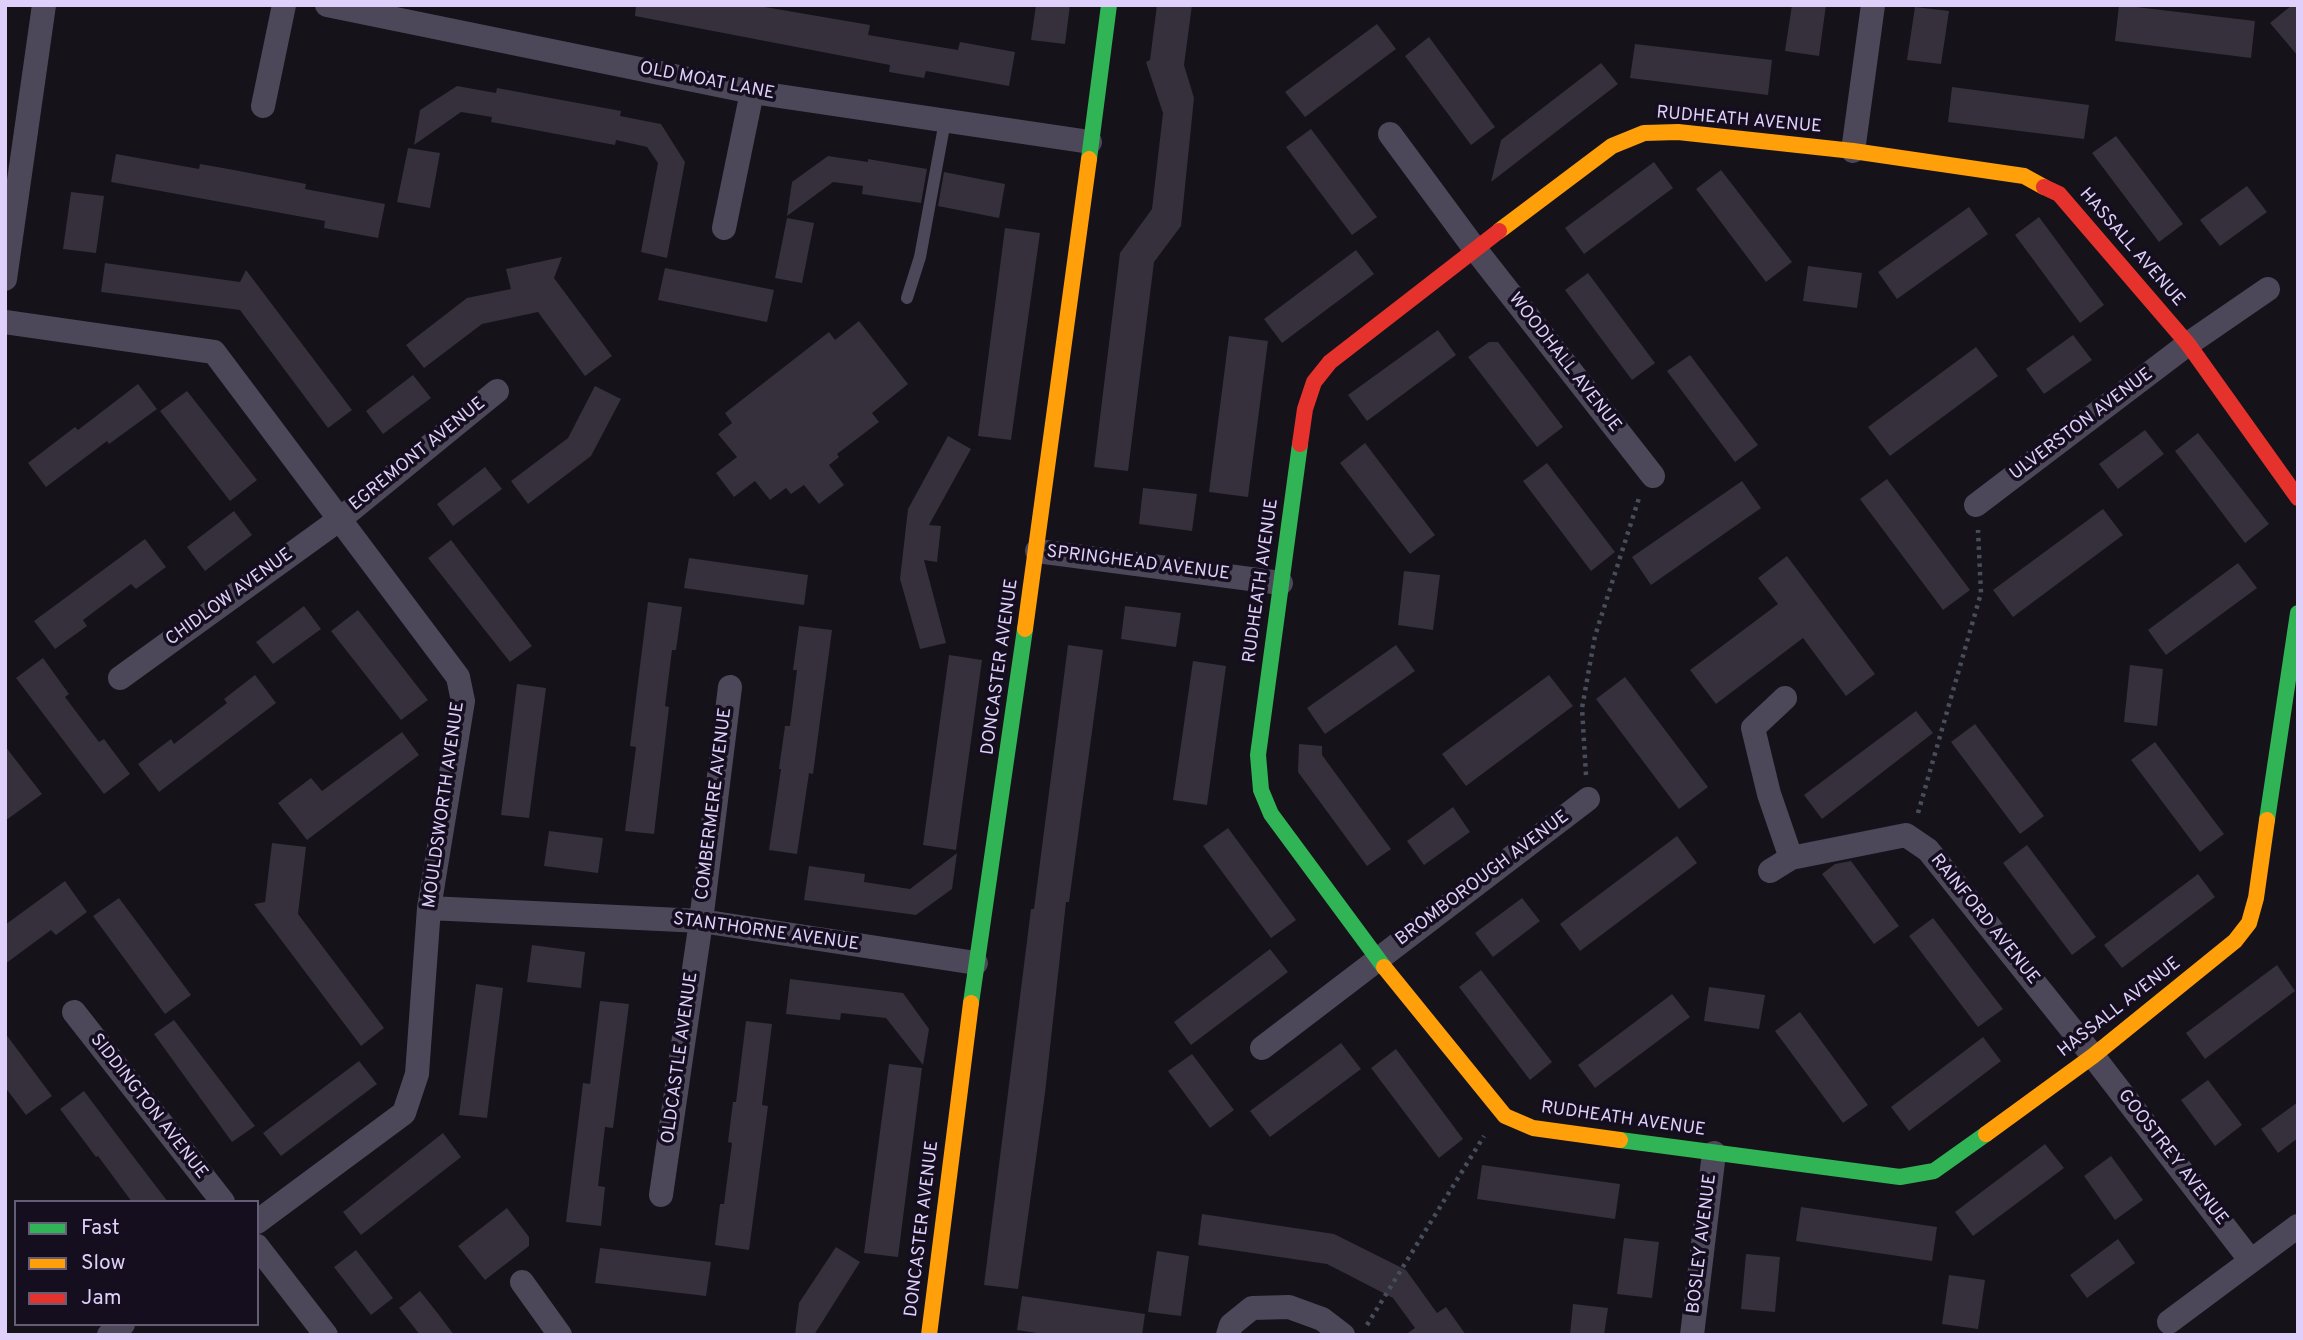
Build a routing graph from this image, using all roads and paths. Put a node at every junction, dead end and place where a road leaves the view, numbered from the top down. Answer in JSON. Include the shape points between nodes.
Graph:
{"nodes":[{"id":1,"x":44,"y":5,"type":"edge"},
{"id":2,"x":284,"y":5,"type":"edge"},
{"id":3,"x":327,"y":5,"type":"edge"},
{"id":4,"x":1109,"y":5,"type":"edge"},
{"id":5,"x":1873,"y":5,"type":"edge"},
{"id":6,"x":752,"y":92,"type":"junction"},
{"id":7,"x":264,"y":106,"type":"dead end"},
{"id":8,"x":945,"y":121,"type":"junction"},
{"id":9,"x":1390,"y":134,"type":"dead end"},
{"id":10,"x":1090,"y":142,"type":"junction"},
{"id":11,"x":1853,"y":151,"type":"junction"},
{"id":12,"x":724,"y":228,"type":"dead end"},
{"id":13,"x":1475,"y":249,"type":"junction"},
{"id":14,"x":5,"y":279,"type":"edge"},
{"id":15,"x":2268,"y":289,"type":"dead end"},
{"id":16,"x":907,"y":298,"type":"dead end"},
{"id":17,"x":5,"y":322,"type":"edge"},
{"id":18,"x":2188,"y":344,"type":"junction"},
{"id":19,"x":497,"y":391,"type":"dead end"},
{"id":20,"x":1653,"y":476,"type":"joint"},
{"id":21,"x":2298,"y":498,"type":"edge"},
{"id":22,"x":1976,"y":505,"type":"joint"},
{"id":23,"x":340,"y":519,"type":"junction"},
{"id":24,"x":1037,"y":551,"type":"junction"},
{"id":25,"x":1281,"y":583,"type":"junction"},
{"id":26,"x":2298,"y":613,"type":"edge"},
{"id":27,"x":120,"y":678,"type":"dead end"},
{"id":28,"x":730,"y":687,"type":"dead end"},
{"id":29,"x":1785,"y":698,"type":"dead end"},
{"id":30,"x":2290,"y":719,"type":"edge"},
{"id":31,"x":1588,"y":799,"type":"joint"},
{"id":32,"x":1906,"y":835,"type":"junction"},
{"id":33,"x":429,"y":908,"type":"junction"},
{"id":34,"x":701,"y":921,"type":"junction"},
{"id":35,"x":1378,"y":960,"type":"junction"},
{"id":36,"x":976,"y":963,"type":"junction"},
{"id":37,"x":74,"y":1012,"type":"dead end"},
{"id":38,"x":1262,"y":1048,"type":"dead end"},
{"id":39,"x":2093,"y":1056,"type":"junction"},
{"id":40,"x":1500,"y":1110,"type":"junction"},
{"id":41,"x":1714,"y":1153,"type":"junction"},
{"id":42,"x":661,"y":1195,"type":"dead end"},
{"id":43,"x":221,"y":1200,"type":"edge"},
{"id":44,"x":259,"y":1221,"type":"edge"},
{"id":45,"x":2298,"y":1226,"type":"edge"},
{"id":46,"x":259,"y":1249,"type":"edge"},
{"id":47,"x":2251,"y":1261,"type":"junction"},
{"id":48,"x":522,"y":1282,"type":"dead end"},
{"id":49,"x":2169,"y":1322,"type":"dead end"},
{"id":50,"x":326,"y":1335,"type":"edge"},
{"id":51,"x":560,"y":1335,"type":"edge"},
{"id":52,"x":929,"y":1335,"type":"edge"},
{"id":53,"x":1227,"y":1335,"type":"edge"},
{"id":54,"x":1343,"y":1335,"type":"edge"},
{"id":55,"x":1362,"y":1335,"type":"edge"},
{"id":56,"x":1692,"y":1335,"type":"edge"}],
"edges":[{"from":1,"to":14,"type":"street"},
{"from":2,"to":7,"type":"street"},
{"from":3,"to":6,"type":"street","name":"OLD MOAT LANE"},
{"from":4,"to":10,"type":"street","name":"DONCASTER AVENUE"},
{"from":5,"to":11,"type":"street"},
{"from":6,"to":8,"type":"street","name":"OLD MOAT LANE"},
{"from":6,"to":12,"type":"street"},
{"from":8,"to":10,"type":"street","name":"OLD MOAT LANE"},
{"from":8,"to":16,"type":"lane","via":[[920,257]]},
{"from":9,"to":13,"type":"street","name":"WOODHALL AVENUE"},
{"from":10,"to":24,"type":"street","name":"DONCASTER AVENUE"},
{"from":11,"to":13,"type":"street","name":"RUDHEATH AVENUE","via":[[1644,132],[1612,146]]},
{"from":11,"to":18,"type":"street","name":"HASSALL AVENUE","via":[[2024,176],[2059,194]]},
{"from":13,"to":20,"type":"street","name":"WOODHALL AVENUE"},
{"from":13,"to":25,"type":"street","name":"RUDHEATH AVENUE","via":[[1330,362],[1314,382],[1305,409]]},
{"from":15,"to":18,"type":"street","name":"ULVERSTON AVENUE"},
{"from":17,"to":23,"type":"street","name":"MOULDSWORTH AVENUE","via":[[214,352]]},
{"from":18,"to":21,"type":"street","name":"HASSALL AVENUE"},
{"from":18,"to":22,"type":"street","name":"ULVERSTON AVENUE"},
{"from":19,"to":23,"type":"street","name":"EGREMONT AVENUE"},
{"from":20,"to":31,"type":"path","via":[[1637,500],[1595,636],[1582,708]]},
{"from":22,"to":32,"type":"path","via":[[1981,593],[1918,812]]},
{"from":23,"to":27,"type":"street","name":"CHIDLOW AVENUE"},
{"from":23,"to":33,"type":"street","name":"MOULDSWORTH AVENUE","via":[[458,677],[463,701]]},
{"from":24,"to":25,"type":"street","name":"SPRINGHEAD AVENUE"},
{"from":24,"to":36,"type":"street","name":"DONCASTER AVENUE"},
{"from":25,"to":35,"type":"street","name":"RUDHEATH AVENUE","via":[[1258,755],[1261,790],[1271,814]]},
{"from":26,"to":30,"type":"street","name":"HASSALL AVENUE"},
{"from":28,"to":34,"type":"street","name":"COMBERMERE AVENUE"},
{"from":29,"to":32,"type":"street","via":[[1753,728],[1780,864]]},
{"from":30,"to":39,"type":"street","name":"HASSALL AVENUE","via":[[2249,923],[2235,941]]},
{"from":31,"to":35,"type":"street","name":"BROMBOROUGH AVENUE"},
{"from":32,"to":39,"type":"street","name":"RAINFORD AVENUE","via":[[1928,850]]},
{"from":33,"to":34,"type":"street","name":"STANTHORNE AVENUE"},
{"from":33,"to":44,"type":"street","name":"MOULDSWORTH AVENUE","via":[[417,1074],[404,1113]]},
{"from":34,"to":36,"type":"street","name":"STANTHORNE AVENUE"},
{"from":34,"to":42,"type":"street","name":"OLDCASTLE AVENUE"},
{"from":35,"to":38,"type":"street","name":"BROMBOROUGH AVENUE"},
{"from":35,"to":40,"type":"street","name":"RUDHEATH AVENUE"},
{"from":36,"to":52,"type":"street","name":"DONCASTER AVENUE"},
{"from":37,"to":43,"type":"street","name":"SIDDINGTON AVENUE"},
{"from":39,"to":41,"type":"street","name":"HASSALL AVENUE","via":[[1934,1171],[1900,1177]]},
{"from":39,"to":47,"type":"street","name":"GOOSTREY AVENUE"},
{"from":40,"to":41,"type":"street","name":"RUDHEATH AVENUE","via":[[1533,1128]]},
{"from":40,"to":55,"type":"path"},
{"from":41,"to":56,"type":"street","name":"BOSLEY AVENUE"},
{"from":45,"to":47,"type":"street"},
{"from":46,"to":50,"type":"street"},
{"from":47,"to":49,"type":"street"},
{"from":48,"to":51,"type":"street"},
{"from":53,"to":54,"type":"street","via":[[1231,1325],[1252,1308],[1289,1307],[1322,1319]]}]}
